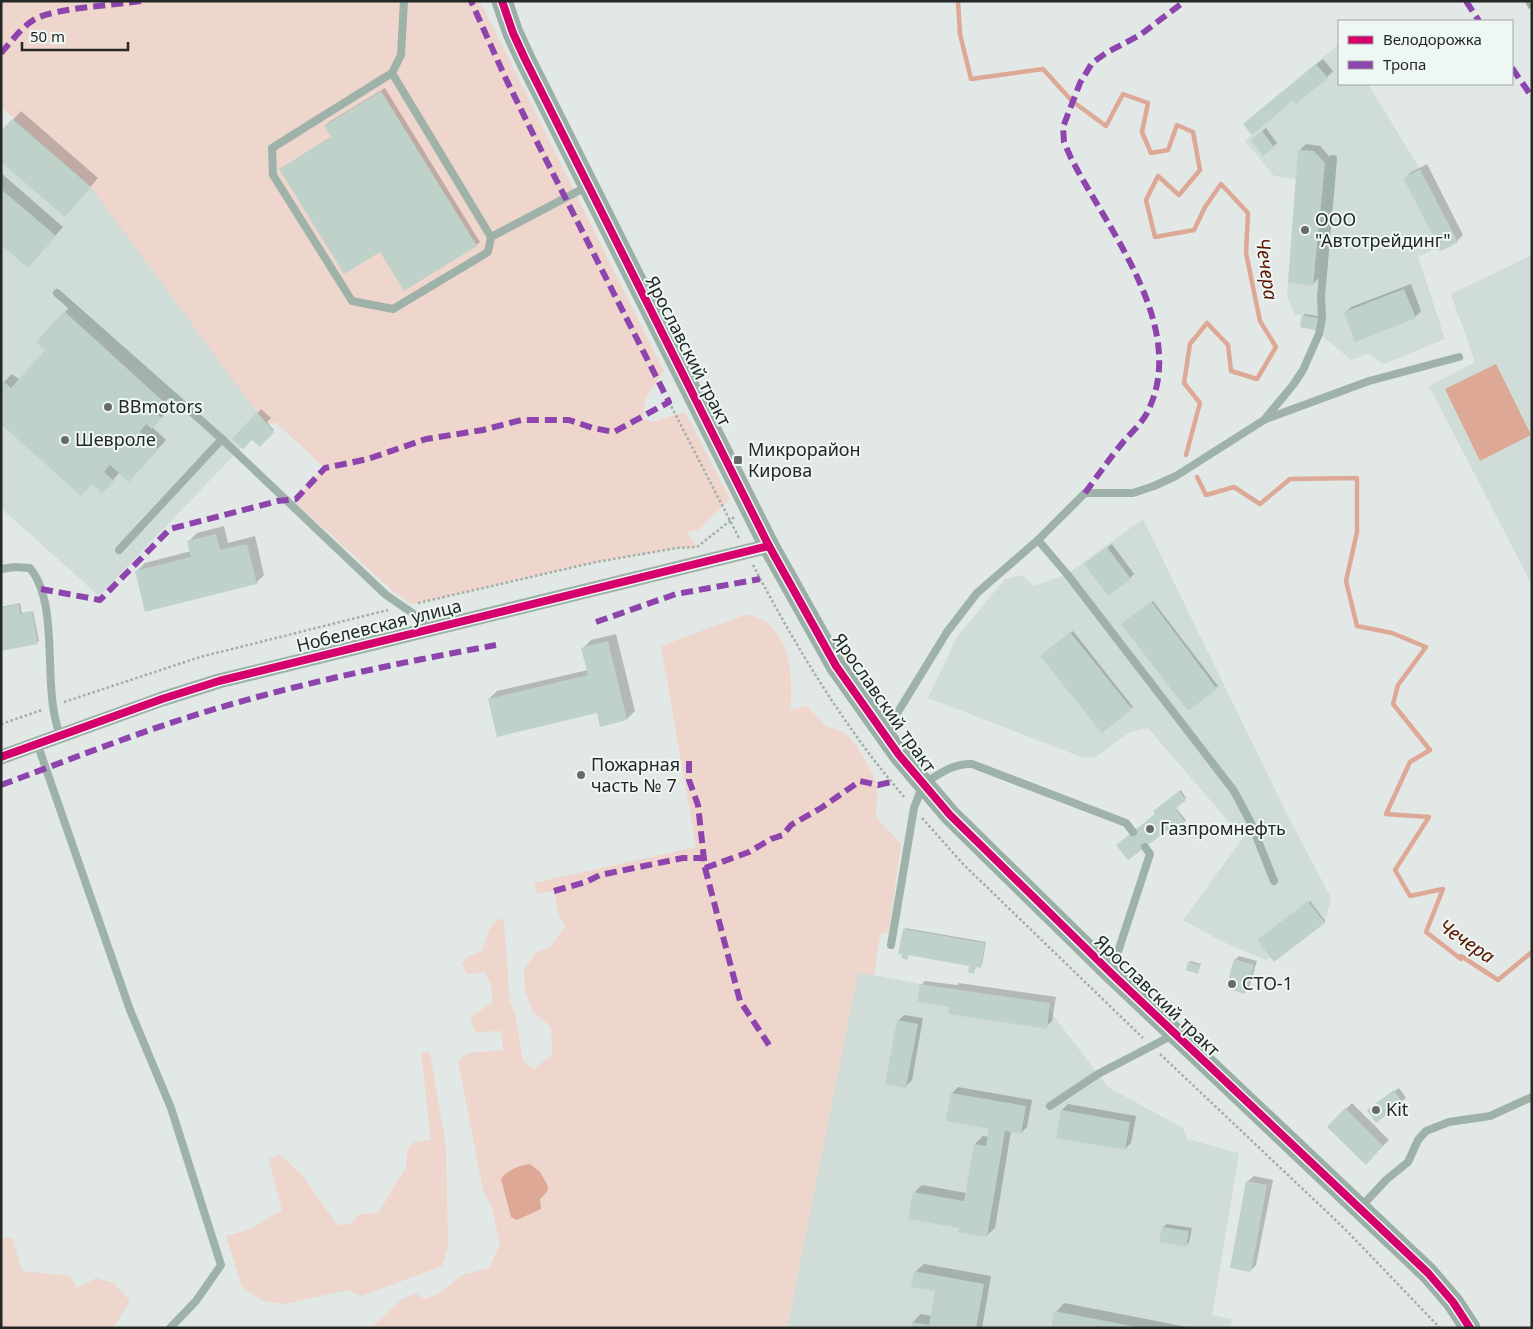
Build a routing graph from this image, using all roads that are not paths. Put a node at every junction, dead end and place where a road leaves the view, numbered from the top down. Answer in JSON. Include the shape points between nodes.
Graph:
{"nodes":[{"id":1,"x":404,"y":1,"type":"edge"},
{"id":2,"x":502,"y":1,"type":"edge"},
{"id":3,"x":392,"y":73,"type":"junction"},
{"id":4,"x":1333,"y":159,"type":"dead end"},
{"id":5,"x":588,"y":186,"type":"junction"},
{"id":6,"x":491,"y":237,"type":"junction"},
{"id":7,"x":58,"y":293,"type":"dead end"},
{"id":8,"x":1459,"y":356,"type":"dead end"},
{"id":9,"x":1264,"y":420,"type":"junction"},
{"id":10,"x":222,"y":439,"type":"junction"},
{"id":11,"x":1038,"y":540,"type":"junction"},
{"id":12,"x":770,"y":546,"type":"junction"},
{"id":13,"x":119,"y":550,"type":"dead end"},
{"id":14,"x":1,"y":570,"type":"edge"},
{"id":15,"x":435,"y":628,"type":"junction"},
{"id":16,"x":884,"y":735,"type":"junction"},
{"id":17,"x":60,"y":736,"type":"junction"},
{"id":18,"x":38,"y":743,"type":"junction"},
{"id":19,"x":1,"y":757,"type":"edge"},
{"id":20,"x":922,"y":784,"type":"junction"},
{"id":21,"x":1132,"y":832,"type":"dead end"},
{"id":22,"x":1145,"y":847,"type":"dead end"},
{"id":23,"x":1274,"y":881,"type":"dead end"},
{"id":24,"x":891,"y":946,"type":"dead end"},
{"id":25,"x":1111,"y":973,"type":"junction"},
{"id":26,"x":1175,"y":1034,"type":"junction"},
{"id":27,"x":1532,"y":1097,"type":"edge"},
{"id":28,"x":1050,"y":1106,"type":"dead end"},
{"id":29,"x":1359,"y":1209,"type":"junction"},
{"id":30,"x":170,"y":1328,"type":"edge"},
{"id":31,"x":1470,"y":1328,"type":"edge"}],
"edges":[{"from":1,"to":3,"type":"lane","via":[[401,55]]},
{"from":2,"to":5,"type":"street","name":"Ярославский тракт","via":[[513,33]]},
{"from":3,"to":6,"type":"lane"},
{"from":3,"to":6,"type":"lane","via":[[272,148],[273,175],[352,301],[393,309],[488,252]]},
{"from":4,"to":9,"type":"lane","via":[[1319,334],[1294,386]]},
{"from":5,"to":6,"type":"lane"},
{"from":5,"to":12,"type":"street","name":"Ярославский тракт"},
{"from":7,"to":10,"type":"lane"},
{"from":8,"to":9,"type":"lane","via":[[1369,381]]},
{"from":9,"to":11,"type":"lane","via":[[1176,476],[1154,486],[1124,494],[1086,493]]},
{"from":10,"to":13,"type":"lane"},
{"from":10,"to":15,"type":"lane","via":[[402,607]]},
{"from":11,"to":16,"type":"lane","via":[[977,593],[947,632]]},
{"from":11,"to":23,"type":"lane","via":[[1234,791],[1251,823]]},
{"from":12,"to":15,"type":"street","name":"Нобелевская улица"},
{"from":12,"to":16,"type":"street","name":"Ярославский тракт","via":[[836,666]]},
{"from":14,"to":17,"type":"lane","via":[[30,568],[39,579],[46,606],[51,706]]},
{"from":15,"to":17,"type":"street","name":"Нобелевская улица","via":[[219,681],[162,698]]},
{"from":16,"to":20,"type":"street","name":"Ярославский тракт"},
{"from":17,"to":18,"type":"street","name":"Нобелевская улица"},
{"from":18,"to":19,"type":"street","name":"Нобелевская улица"},
{"from":18,"to":30,"type":"lane","via":[[130,1010],[171,1108],[220,1265],[196,1301]]},
{"from":20,"to":21,"type":"lane","via":[[953,767],[972,764],[1126,823]]},
{"from":20,"to":24,"type":"lane","via":[[914,808]]},
{"from":20,"to":25,"type":"street","name":"Ярославский тракт"},
{"from":22,"to":25,"type":"lane","via":[[1150,854]]},
{"from":25,"to":26,"type":"street","name":"Ярославский тракт"},
{"from":26,"to":28,"type":"lane","via":[[1098,1074]]},
{"from":26,"to":29,"type":"street","name":"Ярославский тракт"},
{"from":27,"to":29,"type":"lane","via":[[1490,1116],[1449,1122],[1426,1130],[1408,1162]]},
{"from":29,"to":31,"type":"street","name":"Ярославский тракт","via":[[1428,1273]]}]}
